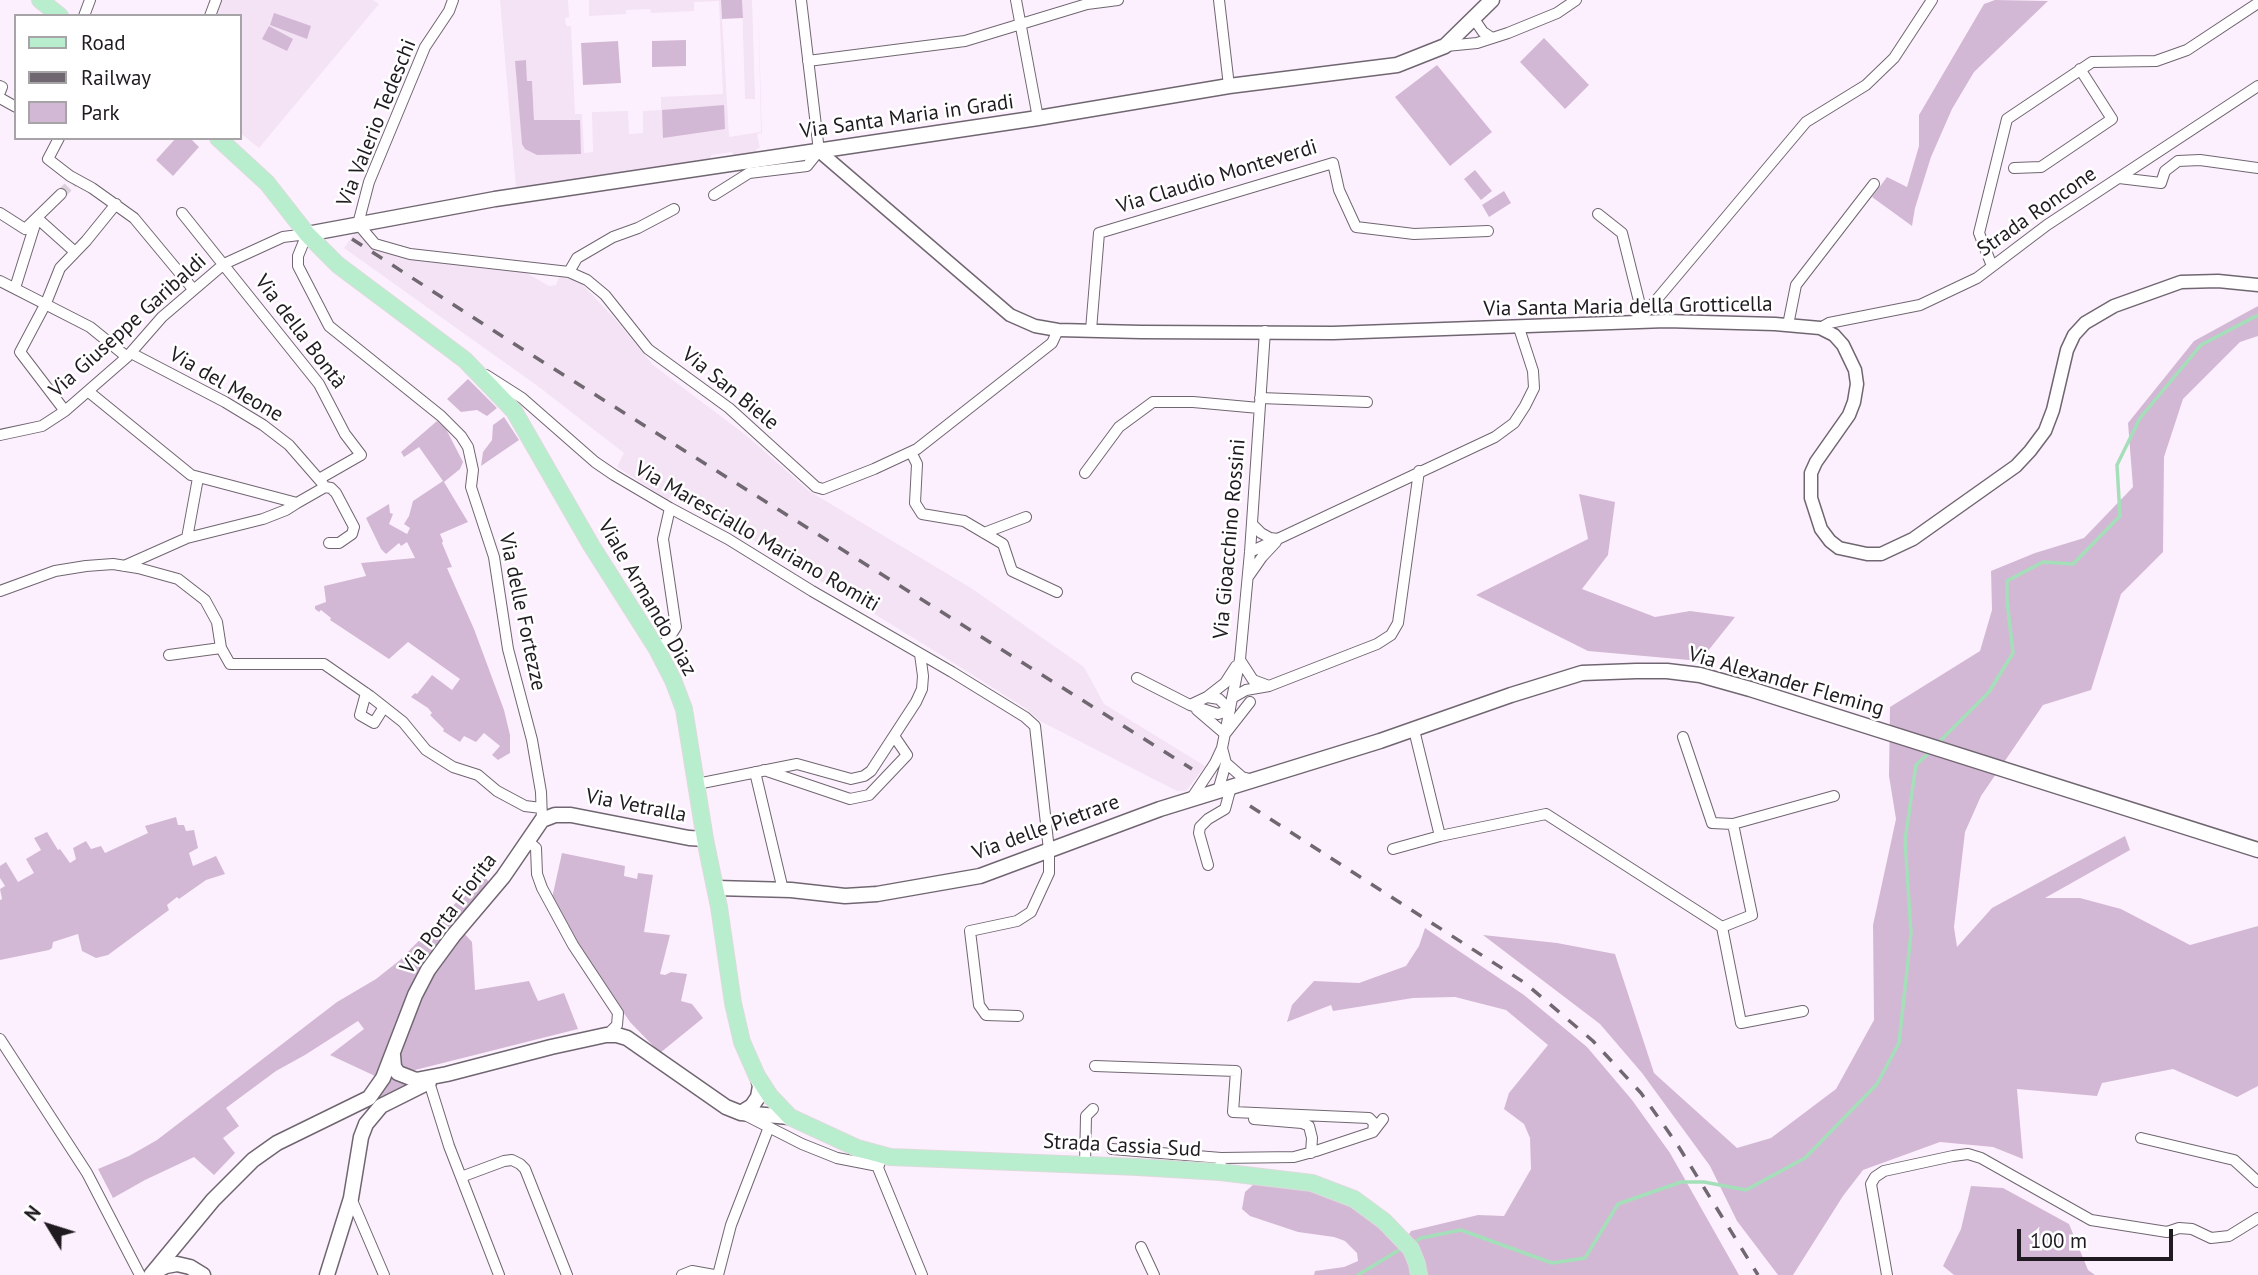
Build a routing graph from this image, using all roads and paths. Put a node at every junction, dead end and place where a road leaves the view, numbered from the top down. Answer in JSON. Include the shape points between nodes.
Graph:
{"nodes":[{"id":1,"x":453,"y":0,"type":"edge"},
{"id":2,"x":801,"y":0,"type":"edge"},
{"id":3,"x":1016,"y":0,"type":"edge"},
{"id":4,"x":1118,"y":0,"type":"edge"},
{"id":5,"x":1219,"y":0,"type":"edge"},
{"id":6,"x":1492,"y":0,"type":"edge"},
{"id":7,"x":1576,"y":0,"type":"edge"},
{"id":8,"x":1932,"y":0,"type":"edge"},
{"id":9,"x":38,"y":1,"type":"edge"},
{"id":10,"x":2258,"y":3,"type":"edge"},
{"id":11,"x":57,"y":14,"type":"edge"},
{"id":12,"x":1474,"y":19,"type":"junction"},
{"id":13,"x":1020,"y":23,"type":"junction"},
{"id":14,"x":1492,"y":38,"type":"junction"},
{"id":15,"x":1445,"y":46,"type":"junction"},
{"id":16,"x":807,"y":61,"type":"junction"},
{"id":17,"x":2080,"y":69,"type":"junction"},
{"id":18,"x":0,"y":86,"type":"edge"},
{"id":19,"x":1229,"y":86,"type":"junction"},
{"id":20,"x":2258,"y":86,"type":"edge"},
{"id":21,"x":0,"y":92,"type":"edge"},
{"id":22,"x":1038,"y":118,"type":"junction"},
{"id":23,"x":58,"y":140,"type":"edge"},
{"id":24,"x":220,"y":140,"type":"edge"},
{"id":25,"x":819,"y":151,"type":"junction"},
{"id":26,"x":2014,"y":168,"type":"dead end"},
{"id":27,"x":2258,"y":168,"type":"edge"},
{"id":28,"x":2119,"y":178,"type":"junction"},
{"id":29,"x":1874,"y":184,"type":"dead end"},
{"id":30,"x":61,"y":194,"type":"tunnel mouth"},
{"id":31,"x":714,"y":195,"type":"dead end"},
{"id":32,"x":116,"y":204,"type":"junction"},
{"id":33,"x":674,"y":209,"type":"dead end"},
{"id":34,"x":182,"y":213,"type":"dead end"},
{"id":35,"x":0,"y":214,"type":"edge"},
{"id":36,"x":1598,"y":214,"type":"dead end"},
{"id":37,"x":37,"y":218,"type":"junction"},
{"id":38,"x":358,"y":224,"type":"junction"},
{"id":39,"x":1488,"y":231,"type":"dead end"},
{"id":40,"x":307,"y":234,"type":"junction"},
{"id":41,"x":75,"y":252,"type":"junction"},
{"id":42,"x":224,"y":264,"type":"junction"},
{"id":43,"x":1992,"y":266,"type":"junction"},
{"id":44,"x":569,"y":272,"type":"junction"},
{"id":45,"x":0,"y":281,"type":"edge"},
{"id":46,"x":2258,"y":285,"type":"edge"},
{"id":47,"x":15,"y":288,"type":"junction"},
{"id":48,"x":193,"y":289,"type":"junction"},
{"id":49,"x":46,"y":303,"type":"junction"},
{"id":50,"x":1637,"y":323,"type":"junction"},
{"id":51,"x":1788,"y":325,"type":"junction"},
{"id":52,"x":1519,"y":328,"type":"junction"},
{"id":53,"x":1820,"y":328,"type":"junction"},
{"id":54,"x":1058,"y":330,"type":"junction"},
{"id":55,"x":1091,"y":330,"type":"junction"},
{"id":56,"x":1265,"y":331,"type":"junction"},
{"id":57,"x":129,"y":355,"type":"junction"},
{"id":58,"x":471,"y":365,"type":"junction"},
{"id":59,"x":89,"y":392,"type":"junction"},
{"id":60,"x":1367,"y":402,"type":"dead end"},
{"id":61,"x":1260,"y":403,"type":"junction"},
{"id":62,"x":65,"y":411,"type":"junction"},
{"id":63,"x":0,"y":435,"type":"edge"},
{"id":64,"x":911,"y":452,"type":"junction"},
{"id":65,"x":1419,"y":471,"type":"junction"},
{"id":66,"x":1085,"y":473,"type":"dead end"},
{"id":67,"x":198,"y":478,"type":"junction"},
{"id":68,"x":322,"y":483,"type":"junction"},
{"id":69,"x":297,"y":503,"type":"junction"},
{"id":70,"x":670,"y":508,"type":"junction"},
{"id":71,"x":1026,"y":517,"type":"dead end"},
{"id":72,"x":1252,"y":524,"type":"junction"},
{"id":73,"x":984,"y":533,"type":"junction"},
{"id":74,"x":187,"y":538,"type":"junction"},
{"id":75,"x":1279,"y":539,"type":"junction"},
{"id":76,"x":329,"y":543,"type":"dead end"},
{"id":77,"x":1250,"y":552,"type":"junction"},
{"id":78,"x":1262,"y":557,"type":"junction"},
{"id":79,"x":123,"y":566,"type":"junction"},
{"id":80,"x":1248,"y":578,"type":"junction"},
{"id":81,"x":0,"y":591,"type":"edge"},
{"id":82,"x":1057,"y":592,"type":"dead end"},
{"id":83,"x":221,"y":648,"type":"junction"},
{"id":84,"x":657,"y":649,"type":"junction"},
{"id":85,"x":920,"y":654,"type":"junction"},
{"id":86,"x":169,"y":655,"type":"dead end"},
{"id":87,"x":1240,"y":659,"type":"junction"},
{"id":88,"x":1137,"y":678,"type":"dead end"},
{"id":89,"x":1269,"y":687,"type":"junction"},
{"id":90,"x":366,"y":693,"type":"junction"},
{"id":91,"x":1207,"y":697,"type":"junction"},
{"id":92,"x":1232,"y":698,"type":"junction"},
{"id":93,"x":1250,"y":702,"type":"junction"},
{"id":94,"x":1190,"y":705,"type":"junction"},
{"id":95,"x":384,"y":707,"type":"junction"},
{"id":96,"x":1230,"y":710,"type":"junction"},
{"id":97,"x":1414,"y":730,"type":"junction"},
{"id":98,"x":1224,"y":734,"type":"junction"},
{"id":99,"x":894,"y":736,"type":"junction"},
{"id":100,"x":1683,"y":737,"type":"dead end"},
{"id":101,"x":1221,"y":763,"type":"junction"},
{"id":102,"x":760,"y":771,"type":"junction"},
{"id":103,"x":1258,"y":780,"type":"junction"},
{"id":104,"x":697,"y":784,"type":"junction"},
{"id":105,"x":1224,"y":789,"type":"junction"},
{"id":106,"x":1834,"y":796,"type":"dead end"},
{"id":107,"x":1191,"y":799,"type":"junction"},
{"id":108,"x":541,"y":814,"type":"junction"},
{"id":109,"x":1733,"y":824,"type":"junction"},
{"id":110,"x":1440,"y":836,"type":"junction"},
{"id":111,"x":705,"y":839,"type":"junction"},
{"id":112,"x":528,"y":841,"type":"junction"},
{"id":113,"x":1393,"y":849,"type":"dead end"},
{"id":114,"x":1049,"y":850,"type":"junction"},
{"id":115,"x":2258,"y":850,"type":"edge"},
{"id":116,"x":1208,"y":865,"type":"dead end"},
{"id":117,"x":716,"y":888,"type":"junction"},
{"id":118,"x":783,"y":890,"type":"junction"},
{"id":119,"x":1722,"y":927,"type":"junction"},
{"id":120,"x":1803,"y":1011,"type":"dead end"},
{"id":121,"x":1018,"y":1016,"type":"dead end"},
{"id":122,"x":606,"y":1035,"type":"junction"},
{"id":123,"x":0,"y":1039,"type":"edge"},
{"id":124,"x":393,"y":1054,"type":"junction"},
{"id":125,"x":1095,"y":1066,"type":"dead end"},
{"id":126,"x":447,"y":1074,"type":"junction"},
{"id":127,"x":757,"y":1076,"type":"junction"},
{"id":128,"x":429,"y":1082,"type":"junction"},
{"id":129,"x":1093,"y":1109,"type":"dead end"},
{"id":130,"x":741,"y":1113,"type":"junction"},
{"id":131,"x":790,"y":1117,"type":"junction"},
{"id":132,"x":327,"y":1119,"type":"junction"},
{"id":133,"x":1254,"y":1119,"type":"dead end"},
{"id":134,"x":1383,"y":1119,"type":"dead end"},
{"id":135,"x":769,"y":1127,"type":"junction"},
{"id":136,"x":1373,"y":1132,"type":"junction"},
{"id":137,"x":361,"y":1137,"type":"junction"},
{"id":138,"x":2141,"y":1138,"type":"dead end"},
{"id":139,"x":1112,"y":1149,"type":"dead end"},
{"id":140,"x":1311,"y":1153,"type":"junction"},
{"id":141,"x":880,"y":1161,"type":"junction"},
{"id":142,"x":1085,"y":1165,"type":"junction"},
{"id":143,"x":1221,"y":1165,"type":"junction"},
{"id":144,"x":461,"y":1177,"type":"junction"},
{"id":145,"x":2258,"y":1182,"type":"edge"},
{"id":146,"x":351,"y":1198,"type":"junction"},
{"id":147,"x":2258,"y":1217,"type":"edge"},
{"id":148,"x":186,"y":1232,"type":"junction"},
{"id":149,"x":1141,"y":1247,"type":"dead end"},
{"id":150,"x":190,"y":1267,"type":"junction"},
{"id":151,"x":1419,"y":1274,"type":"edge"},
{"id":152,"x":140,"y":1275,"type":"edge"},
{"id":153,"x":151,"y":1275,"type":"edge"},
{"id":154,"x":203,"y":1275,"type":"edge"},
{"id":155,"x":327,"y":1275,"type":"edge"},
{"id":156,"x":384,"y":1275,"type":"edge"},
{"id":157,"x":499,"y":1275,"type":"edge"},
{"id":158,"x":568,"y":1275,"type":"edge"},
{"id":159,"x":682,"y":1275,"type":"edge"},
{"id":160,"x":716,"y":1275,"type":"edge"},
{"id":161,"x":922,"y":1275,"type":"edge"},
{"id":162,"x":1154,"y":1275,"type":"edge"},
{"id":163,"x":1887,"y":1275,"type":"edge"}],
"edges":[{"from":1,"to":38,"type":"street","name":"Via Valerio Tedeschi","via":[[425,47],[369,182]]},
{"from":2,"to":16,"type":"street"},
{"from":3,"to":13,"type":"street"},
{"from":4,"to":13,"type":"street"},
{"from":5,"to":19,"type":"street"},
{"from":6,"to":12,"type":"main road","name":"Via Santa Maria in Gradi"},
{"from":7,"to":14,"type":"street","via":[[1557,13]]},
{"from":8,"to":50,"type":"street","via":[[1894,58],[1866,85],[1805,122]]},
{"from":9,"to":11,"type":"main road"},
{"from":10,"to":17,"type":"street","via":[[2187,50],[2156,61],[2092,62]]},
{"from":12,"to":14,"type":"street"},
{"from":12,"to":15,"type":"main road","name":"Via Santa Maria in Gradi"},
{"from":13,"to":16,"type":"street","via":[[965,41]]},
{"from":13,"to":22,"type":"street"},
{"from":14,"to":15,"type":"street"},
{"from":15,"to":19,"type":"main road","name":"Via Santa Maria in Gradi","via":[[1397,65]]},
{"from":16,"to":25,"type":"street"},
{"from":17,"to":26,"type":"street","via":[[2112,119],[2041,167]]},
{"from":17,"to":43,"type":"street","via":[[2007,119],[1979,233]]},
{"from":18,"to":21,"type":"street"},
{"from":19,"to":22,"type":"main road","name":"Via Santa Maria in Gradi"},
{"from":20,"to":28,"type":"street","name":"Strada Roncone"},
{"from":22,"to":25,"type":"main road","name":"Via Santa Maria in Gradi"},
{"from":23,"to":32,"type":"street","via":[[48,159]]},
{"from":24,"to":40,"type":"main road","name":"Viale Armando Diaz","via":[[267,183]]},
{"from":25,"to":31,"type":"street","via":[[807,166],[749,173]]},
{"from":25,"to":38,"type":"main road","name":"Via Santa Maria in Gradi"},
{"from":25,"to":54,"type":"street","name":"Via Santa Maria della Grotticella","via":[[1010,315]]},
{"from":27,"to":28,"type":"street","via":[[2178,161],[2165,171],[2161,183]]},
{"from":28,"to":43,"type":"street","name":"Strada Roncone"},
{"from":29,"to":51,"type":"street","via":[[1796,285]]},
{"from":30,"to":37,"type":"street"},
{"from":32,"to":41,"type":"street"},
{"from":32,"to":48,"type":"street","via":[[134,218]]},
{"from":33,"to":44,"type":"street","via":[[577,258]]},
{"from":34,"to":42,"type":"street"},
{"from":35,"to":37,"type":"street","via":[[25,229]]},
{"from":36,"to":50,"type":"street","via":[[1622,233],[1639,301]]},
{"from":37,"to":41,"type":"street"},
{"from":37,"to":47,"type":"street"},
{"from":38,"to":40,"type":"main road","name":"Via Santa Maria in Gradi"},
{"from":38,"to":44,"type":"street","name":"Via San Biele","via":[[375,244],[410,254]]},
{"from":39,"to":55,"type":"street","name":"Via Claudio Monteverdi","via":[[1414,234],[1356,227],[1333,163],[1099,233]]},
{"from":40,"to":42,"type":"street","name":"Via Giuseppe Garibaldi","via":[[283,237]]},
{"from":40,"to":58,"type":"main road","name":"Viale Armando Diaz","via":[[338,265]]},
{"from":40,"to":108,"type":"street","name":"Via delle Fortezze","via":[[298,266],[330,327],[442,416],[468,447],[471,487],[495,558],[508,649],[532,740]]},
{"from":41,"to":49,"type":"street","via":[[60,268]]},
{"from":42,"to":48,"type":"street","name":"Via Giuseppe Garibaldi"},
{"from":42,"to":68,"type":"street","name":"Via della Bontà","via":[[319,384],[361,455]]},
{"from":43,"to":53,"type":"street","name":"Strada Roncone","via":[[1920,305]]},
{"from":44,"to":64,"type":"street","name":"Via San Biele","via":[[605,295],[648,349],[729,408],[816,487],[822,489]]},
{"from":45,"to":47,"type":"street","name":"Via del Meone"},
{"from":46,"to":53,"type":"street","via":[[2181,282],[2114,306],[2085,323],[2067,350],[2045,431],[2030,451],[1913,539],[1881,554],[1839,548],[1821,529],[1813,507],[1811,473],[1849,415],[1857,384],[1843,345]]},
{"from":47,"to":49,"type":"street","name":"Via del Meone"},
{"from":48,"to":57,"type":"street","name":"Via Giuseppe Garibaldi"},
{"from":49,"to":57,"type":"street","name":"Via del Meone"},
{"from":49,"to":62,"type":"street","via":[[20,352]]},
{"from":50,"to":51,"type":"street","name":"Via Santa Maria della Grotticella"},
{"from":50,"to":52,"type":"street","name":"Via Santa Maria della Grotticella"},
{"from":51,"to":53,"type":"street","name":"Via Santa Maria della Grotticella"},
{"from":52,"to":56,"type":"street","name":"Via Santa Maria della Grotticella"},
{"from":52,"to":65,"type":"street","via":[[1534,388],[1514,423],[1495,437]]},
{"from":54,"to":55,"type":"street","name":"Via Santa Maria della Grotticella"},
{"from":54,"to":64,"type":"street","name":"Via San Biele","via":[[1052,343]]},
{"from":55,"to":56,"type":"street","name":"Via Santa Maria della Grotticella"},
{"from":56,"to":61,"type":"street","name":"Via Gioacchino Rossini"},
{"from":57,"to":59,"type":"street","name":"Via Giuseppe Garibaldi"},
{"from":57,"to":68,"type":"street","name":"Via del Meone","via":[[263,425],[289,445]]},
{"from":58,"to":70,"type":"street","name":"Via Maresciallo Mariano Romiti","via":[[522,398],[595,462]]},
{"from":58,"to":84,"type":"main road","name":"Viale Armando Diaz","via":[[514,411]]},
{"from":59,"to":62,"type":"street","name":"Via Giuseppe Garibaldi"},
{"from":59,"to":67,"type":"street"},
{"from":60,"to":61,"type":"street"},
{"from":61,"to":66,"type":"street","via":[[1153,402],[1119,427]]},
{"from":61,"to":72,"type":"street","name":"Via Gioacchino Rossini"},
{"from":62,"to":63,"type":"street","name":"Via Giuseppe Garibaldi","via":[[42,426]]},
{"from":64,"to":73,"type":"street","via":[[917,464],[915,503],[922,513],[964,521]]},
{"from":65,"to":75,"type":"street"},
{"from":65,"to":89,"type":"street","via":[[1398,624],[1391,635]]},
{"from":67,"to":69,"type":"street"},
{"from":67,"to":74,"type":"street"},
{"from":68,"to":69,"type":"street"},
{"from":68,"to":76,"type":"street","name":"Via del Meone","via":[[336,493],[354,527],[339,543]]},
{"from":69,"to":74,"type":"street","via":[[263,519]]},
{"from":70,"to":84,"type":"street","via":[[663,539],[676,627]]},
{"from":70,"to":85,"type":"street","name":"Via Maresciallo Mariano Romiti"},
{"from":71,"to":73,"type":"street"},
{"from":72,"to":75,"type":"street"},
{"from":72,"to":77,"type":"street","name":"Via Gioacchino Rossini"},
{"from":73,"to":82,"type":"street","via":[[1003,544],[1012,571]]},
{"from":74,"to":79,"type":"street"},
{"from":75,"to":77,"type":"street"},
{"from":75,"to":78,"type":"street"},
{"from":77,"to":78,"type":"street"},
{"from":77,"to":80,"type":"street","name":"Via Gioacchino Rossini"},
{"from":78,"to":80,"type":"street"},
{"from":79,"to":81,"type":"street","via":[[55,571]]},
{"from":79,"to":83,"type":"street","via":[[178,579],[205,600],[217,622]]},
{"from":80,"to":87,"type":"street","name":"Via Gioacchino Rossini"},
{"from":83,"to":86,"type":"street"},
{"from":83,"to":90,"type":"street","via":[[230,664],[324,664]]},
{"from":84,"to":104,"type":"main road","name":"Viale Armando Diaz","via":[[684,709]]},
{"from":85,"to":99,"type":"street","via":[[922,689]]},
{"from":85,"to":114,"type":"street","name":"Via Maresciallo Mariano Romiti","via":[[1035,726]]},
{"from":87,"to":89,"type":"street","via":[[1253,680]]},
{"from":87,"to":91,"type":"street","via":[[1226,682]]},
{"from":87,"to":92,"type":"street","name":"Via Gioacchino Rossini"},
{"from":88,"to":94,"type":"street"},
{"from":89,"to":92,"type":"street","via":[[1245,690]]},
{"from":89,"to":93,"type":"street"},
{"from":90,"to":95,"type":"street"},
{"from":90,"to":95,"type":"street","via":[[360,715],[374,723]]},
{"from":91,"to":94,"type":"street"},
{"from":91,"to":96,"type":"street","via":[[1219,699]]},
{"from":92,"to":93,"type":"street"},
{"from":92,"to":96,"type":"street","name":"Via Gioacchino Rossini"},
{"from":93,"to":98,"type":"street"},
{"from":94,"to":96,"type":"street","via":[[1218,715]]},
{"from":94,"to":98,"type":"street"},
{"from":95,"to":108,"type":"street","via":[[426,750]]},
{"from":96,"to":98,"type":"street","name":"Via Gioacchino Rossini"},
{"from":97,"to":103,"type":"main road","name":"Via Alexander Fleming"},
{"from":97,"to":110,"type":"street"},
{"from":97,"to":115,"type":"main road","name":"Via Alexander Fleming","via":[[1582,673],[1700,675]]},
{"from":98,"to":101,"type":"street","name":"Via Gioacchino Rossini"},
{"from":99,"to":102,"type":"street","via":[[864,776],[851,779],[797,764]]},
{"from":99,"to":102,"type":"street","via":[[907,755],[869,794],[850,799]]},
{"from":100,"to":109,"type":"street","via":[[1712,823]]},
{"from":101,"to":103,"type":"street","via":[[1242,777]]},
{"from":101,"to":105,"type":"street"},
{"from":101,"to":107,"type":"street"},
{"from":102,"to":104,"type":"street"},
{"from":102,"to":118,"type":"street"},
{"from":103,"to":105,"type":"main road","name":"Via delle Pietrare"},
{"from":104,"to":111,"type":"main road","name":"Viale Armando Diaz"},
{"from":105,"to":107,"type":"main road","name":"Via delle Pietrare"},
{"from":105,"to":116,"type":"street","via":[[1224,809],[1200,827]]},
{"from":106,"to":109,"type":"street"},
{"from":107,"to":114,"type":"main road","name":"Via delle Pietrare"},
{"from":108,"to":111,"type":"main road","name":"Via Vetralla","via":[[571,815]]},
{"from":108,"to":112,"type":"main road"},
{"from":109,"to":119,"type":"street","via":[[1752,915]]},
{"from":110,"to":113,"type":"street"},
{"from":110,"to":119,"type":"street","via":[[1546,814]]},
{"from":111,"to":117,"type":"main road","name":"Viale Armando Diaz"},
{"from":112,"to":122,"type":"street","via":[[536,848],[542,888],[618,1013],[617,1025]]},
{"from":112,"to":124,"type":"main road","name":"Via Porta Fiorita","via":[[428,970]]},
{"from":114,"to":118,"type":"main road","name":"Via delle Pietrare","via":[[980,876],[877,894]]},
{"from":114,"to":121,"type":"street","via":[[1049,873],[1031,912],[1017,921],[970,931],[979,1005],[986,1016]]},
{"from":117,"to":118,"type":"main road","name":"Via delle Pietrare"},
{"from":117,"to":127,"type":"main road","name":"Viale Armando Diaz","via":[[737,1022]]},
{"from":119,"to":120,"type":"street","via":[[1741,1023]]},
{"from":122,"to":126,"type":"main road"},
{"from":122,"to":130,"type":"main road","via":[[627,1038]]},
{"from":123,"to":152,"type":"street","via":[[90,1177]]},
{"from":124,"to":126,"type":"main road","via":[[394,1067],[404,1077],[415,1080]]},
{"from":124,"to":132,"type":"main road","name":"Via Porta Fiorita","via":[[369,1098]]},
{"from":125,"to":136,"type":"street","via":[[1236,1071],[1233,1112],[1369,1118]]},
{"from":126,"to":128,"type":"main road"},
{"from":127,"to":130,"type":"main road","via":[[758,1097]]},
{"from":127,"to":131,"type":"main road","name":"Viale Armando Diaz"},
{"from":128,"to":137,"type":"main road","via":[[381,1106]]},
{"from":128,"to":144,"type":"street"},
{"from":129,"to":142,"type":"street","via":[[1086,1116]]},
{"from":130,"to":131,"type":"main road"},
{"from":130,"to":135,"type":"street"},
{"from":131,"to":141,"type":"main road","name":"Strada Cassia Sud"},
{"from":132,"to":137,"type":"main road","via":[[349,1119],[358,1125]]},
{"from":132,"to":148,"type":"main road","name":"Via Porta Fiorita","via":[[253,1160]]},
{"from":133,"to":140,"type":"street","via":[[1309,1126]]},
{"from":134,"to":136,"type":"street"},
{"from":135,"to":141,"type":"street","via":[[837,1158]]},
{"from":135,"to":160,"type":"street"},
{"from":136,"to":140,"type":"street"},
{"from":137,"to":146,"type":"main road"},
{"from":138,"to":145,"type":"street","via":[[2234,1160]]},
{"from":139,"to":143,"type":"street"},
{"from":140,"to":143,"type":"street"},
{"from":141,"to":142,"type":"main road","name":"Strada Cassia Sud"},
{"from":141,"to":161,"type":"street"},
{"from":142,"to":143,"type":"main road","name":"Strada Cassia Sud"},
{"from":143,"to":151,"type":"main road","name":"Strada Cassia Sud","via":[[1312,1183],[1354,1199],[1403,1238]]},
{"from":144,"to":157,"type":"street"},
{"from":144,"to":158,"type":"street","via":[[504,1161],[520,1164]]},
{"from":146,"to":155,"type":"main road"},
{"from":146,"to":156,"type":"street"},
{"from":147,"to":163,"type":"street","via":[[2229,1236],[2211,1238],[2192,1229],[2167,1232],[2091,1220],[1981,1158],[1953,1156],[1884,1171],[1871,1184]]},
{"from":148,"to":150,"type":"main road","via":[[182,1244]]},
{"from":148,"to":153,"type":"main road","name":"Via Porta Fiorita"},
{"from":149,"to":162,"type":"street"},
{"from":150,"to":153,"type":"main road","via":[[166,1266]]},
{"from":150,"to":154,"type":"main road"},
{"from":159,"to":160,"type":"street","via":[[692,1271]]}]}
